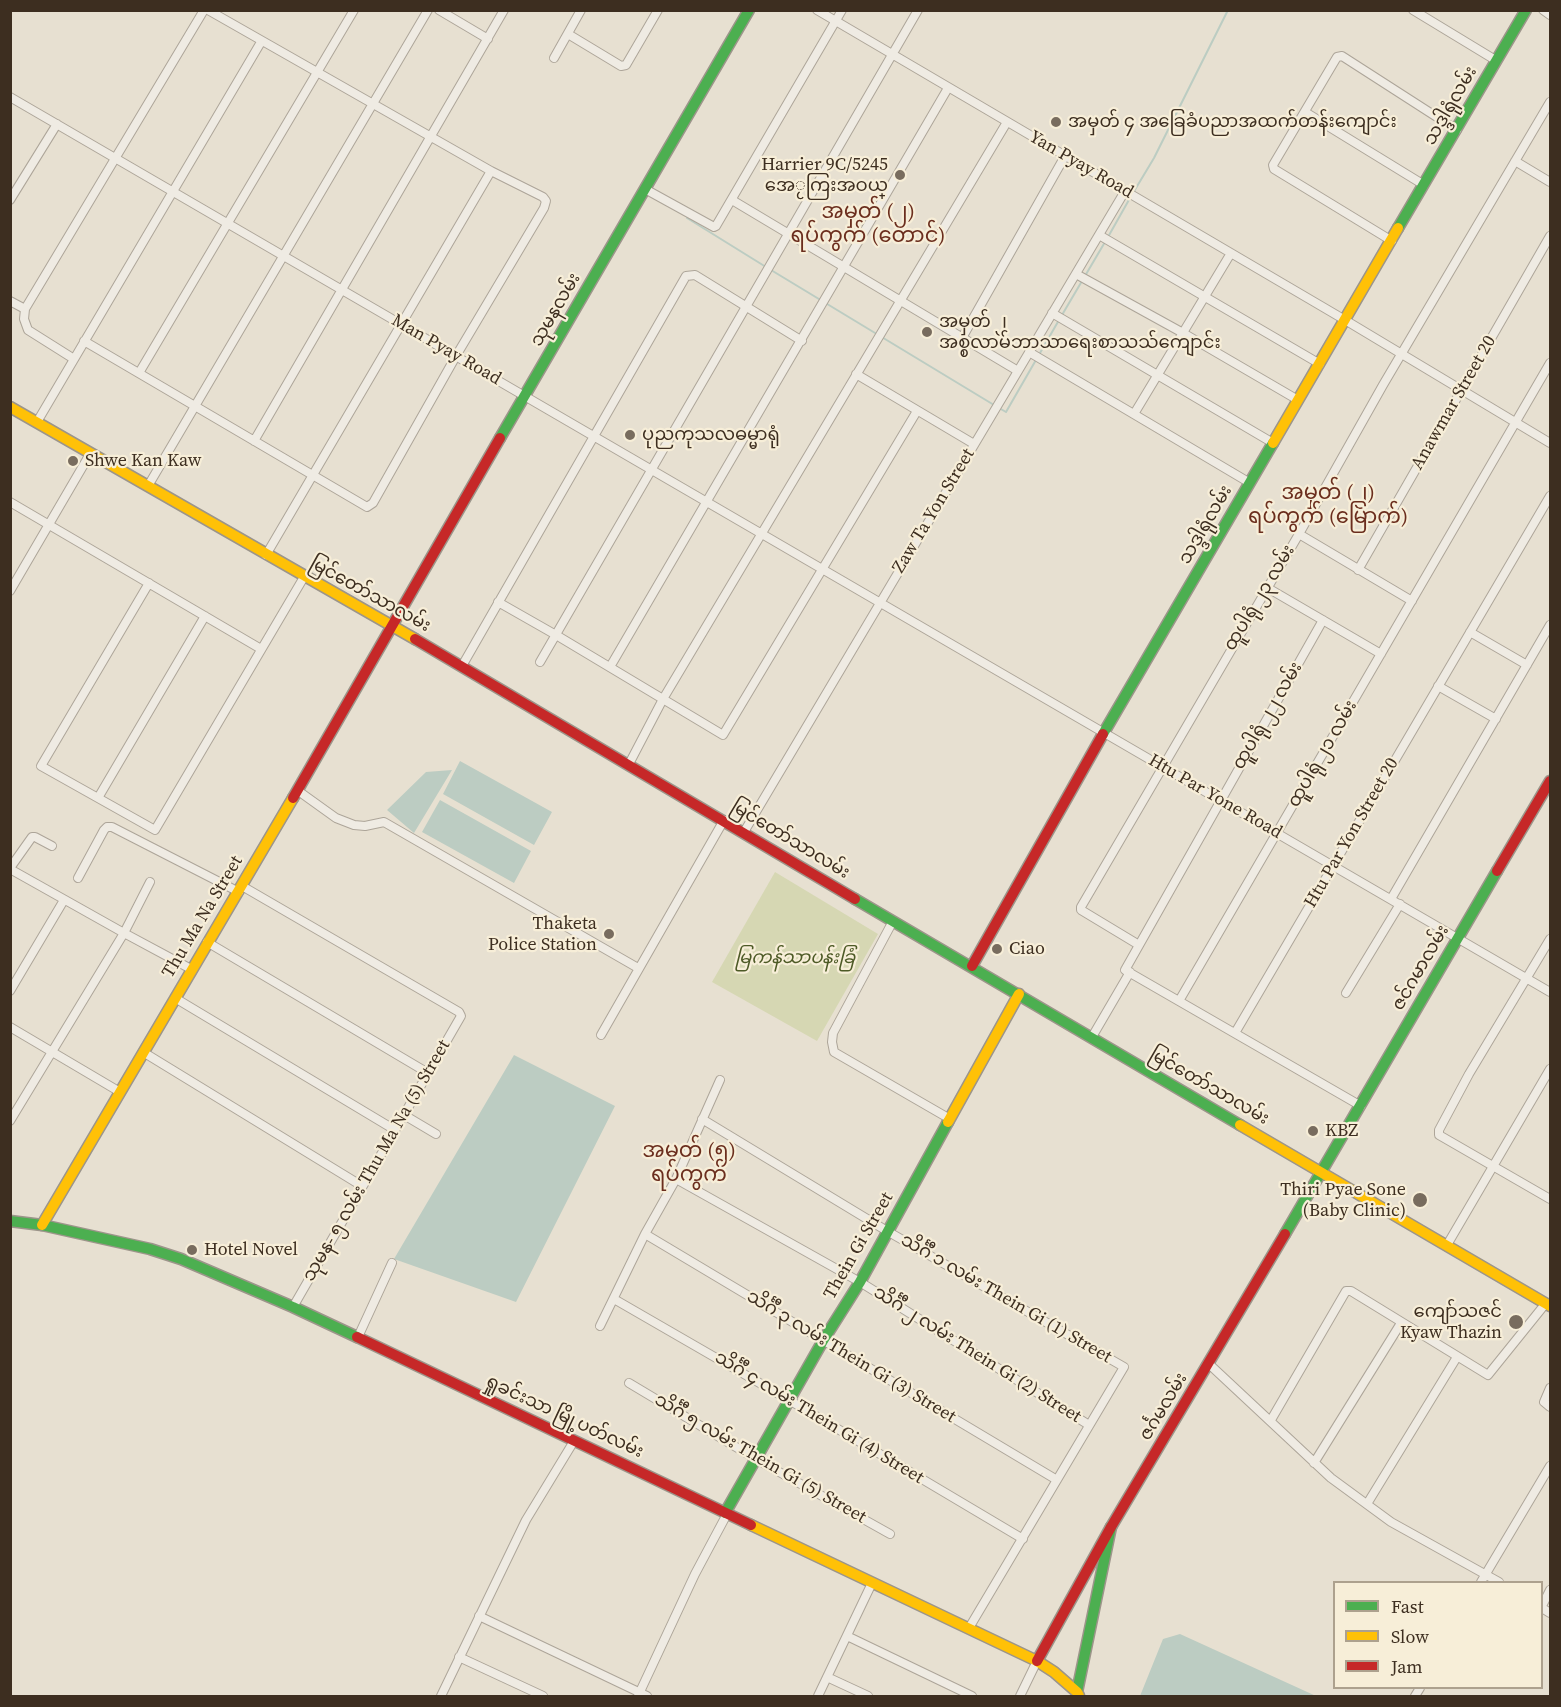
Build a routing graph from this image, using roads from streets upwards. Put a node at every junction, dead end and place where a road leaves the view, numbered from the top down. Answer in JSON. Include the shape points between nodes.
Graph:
{"nodes":[{"id":1,"x":206,"y":10,"type":"edge"},
{"id":2,"x":354,"y":10,"type":"edge"},
{"id":3,"x":428,"y":10,"type":"edge"},
{"id":4,"x":439,"y":10,"type":"edge"},
{"id":5,"x":504,"y":10,"type":"edge"},
{"id":6,"x":581,"y":10,"type":"edge"},
{"id":7,"x":658,"y":10,"type":"edge"},
{"id":8,"x":749,"y":10,"type":"edge"},
{"id":9,"x":817,"y":10,"type":"edge"},
{"id":10,"x":842,"y":10,"type":"edge"},
{"id":11,"x":918,"y":10,"type":"edge"},
{"id":12,"x":1413,"y":10,"type":"edge"},
{"id":13,"x":1526,"y":10,"type":"edge"},
{"id":14,"x":1543,"y":10,"type":"edge"},
{"id":15,"x":1551,"y":15,"type":"edge"},
{"id":16,"x":836,"y":21,"type":"junction"},
{"id":17,"x":568,"y":34,"type":"junction"},
{"id":18,"x":488,"y":39,"type":"junction"},
{"id":19,"x":261,"y":42,"type":"junction"},
{"id":20,"x":892,"y":56,"type":"junction"},
{"id":21,"x":554,"y":58,"type":"dead end"},
{"id":22,"x":1497,"y":61,"type":"junction"},
{"id":23,"x":317,"y":73,"type":"junction"},
{"id":24,"x":948,"y":88,"type":"junction"},
{"id":25,"x":10,"y":97,"type":"edge"},
{"id":26,"x":1551,"y":102,"type":"edge"},
{"id":27,"x":373,"y":104,"type":"junction"},
{"id":28,"x":1305,"y":112,"type":"junction"},
{"id":29,"x":1007,"y":122,"type":"junction"},
{"id":30,"x":57,"y":124,"type":"junction"},
{"id":31,"x":1457,"y":130,"type":"junction"},
{"id":32,"x":431,"y":137,"type":"junction"},
{"id":33,"x":1065,"y":156,"type":"junction"},
{"id":34,"x":116,"y":158,"type":"junction"},
{"id":35,"x":1515,"y":161,"type":"junction"},
{"id":36,"x":491,"y":171,"type":"junction"},
{"id":37,"x":1551,"y":182,"type":"edge"},
{"id":38,"x":1424,"y":186,"type":"junction"},
{"id":39,"x":645,"y":189,"type":"junction"},
{"id":40,"x":173,"y":191,"type":"junction"},
{"id":41,"x":1125,"y":191,"type":"junction"},
{"id":42,"x":10,"y":200,"type":"edge"},
{"id":43,"x":732,"y":200,"type":"junction"},
{"id":44,"x":228,"y":224,"type":"junction"},
{"id":45,"x":1099,"y":235,"type":"junction"},
{"id":46,"x":789,"y":236,"type":"junction"},
{"id":47,"x":1551,"y":236,"type":"edge"},
{"id":48,"x":1392,"y":241,"type":"junction"},
{"id":49,"x":1231,"y":253,"type":"junction"},
{"id":50,"x":284,"y":256,"type":"junction"},
{"id":51,"x":845,"y":267,"type":"junction"},
{"id":52,"x":1076,"y":274,"type":"junction"},
{"id":53,"x":342,"y":290,"type":"junction"},
{"id":54,"x":1205,"y":297,"type":"junction"},
{"id":55,"x":900,"y":300,"type":"junction"},
{"id":56,"x":10,"y":301,"type":"edge"},
{"id":57,"x":747,"y":307,"type":"junction"},
{"id":58,"x":25,"y":309,"type":"junction"},
{"id":59,"x":1052,"y":313,"type":"junction"},
{"id":60,"x":1345,"y":320,"type":"junction"},
{"id":61,"x":401,"y":324,"type":"junction"},
{"id":62,"x":1183,"y":333,"type":"junction"},
{"id":63,"x":962,"y":338,"type":"junction"},
{"id":64,"x":84,"y":341,"type":"junction"},
{"id":65,"x":802,"y":341,"type":"junction"},
{"id":66,"x":1029,"y":352,"type":"junction"},
{"id":67,"x":1401,"y":354,"type":"junction"},
{"id":68,"x":456,"y":356,"type":"junction"},
{"id":69,"x":74,"y":359,"type":"junction"},
{"id":70,"x":1551,"y":363,"type":"edge"},
{"id":71,"x":1320,"y":364,"type":"junction"},
{"id":72,"x":1018,"y":371,"type":"junction"},
{"id":73,"x":139,"y":373,"type":"junction"},
{"id":74,"x":856,"y":374,"type":"junction"},
{"id":75,"x":1158,"y":375,"type":"junction"},
{"id":76,"x":1462,"y":390,"type":"junction"},
{"id":77,"x":525,"y":396,"type":"junction"},
{"id":78,"x":1298,"y":400,"type":"junction"},
{"id":79,"x":194,"y":406,"type":"junction"},
{"id":80,"x":10,"y":407,"type":"edge"},
{"id":81,"x":917,"y":411,"type":"junction"},
{"id":82,"x":1134,"y":414,"type":"junction"},
{"id":83,"x":37,"y":422,"type":"junction"},
{"id":84,"x":1516,"y":422,"type":"junction"},
{"id":85,"x":595,"y":437,"type":"junction"},
{"id":86,"x":254,"y":441,"type":"junction"},
{"id":87,"x":1273,"y":443,"type":"junction"},
{"id":88,"x":1551,"y":443,"type":"edge"},
{"id":89,"x":974,"y":444,"type":"junction"},
{"id":90,"x":90,"y":454,"type":"junction"},
{"id":91,"x":651,"y":469,"type":"junction"},
{"id":92,"x":313,"y":475,"type":"junction"},
{"id":93,"x":1250,"y":483,"type":"junction"},
{"id":94,"x":148,"y":486,"type":"junction"},
{"id":95,"x":1551,"y":496,"type":"edge"},
{"id":96,"x":706,"y":501,"type":"junction"},
{"id":97,"x":10,"y":502,"type":"edge"},
{"id":98,"x":49,"y":525,"type":"junction"},
{"id":99,"x":761,"y":533,"type":"junction"},
{"id":100,"x":1299,"y":534,"type":"junction"},
{"id":101,"x":266,"y":555,"type":"junction"},
{"id":102,"x":822,"y":569,"type":"junction"},
{"id":103,"x":1358,"y":570,"type":"junction"},
{"id":104,"x":304,"y":577,"type":"junction"},
{"id":105,"x":149,"y":583,"type":"junction"},
{"id":106,"x":1266,"y":587,"type":"junction"},
{"id":107,"x":10,"y":591,"type":"edge"},
{"id":108,"x":1412,"y":601,"type":"junction"},
{"id":109,"x":498,"y":602,"type":"junction"},
{"id":110,"x":880,"y":603,"type":"junction"},
{"id":111,"x":205,"y":616,"type":"junction"},
{"id":112,"x":1323,"y":620,"type":"junction"},
{"id":113,"x":391,"y":625,"type":"junction"},
{"id":114,"x":1551,"y":625,"type":"edge"},
{"id":115,"x":1470,"y":633,"type":"junction"},
{"id":116,"x":556,"y":635,"type":"junction"},
{"id":117,"x":261,"y":649,"type":"junction"},
{"id":118,"x":1381,"y":654,"type":"junction"},
{"id":119,"x":540,"y":662,"type":"dead end"},
{"id":120,"x":1527,"y":665,"type":"junction"},
{"id":121,"x":462,"y":666,"type":"junction"},
{"id":122,"x":610,"y":667,"type":"junction"},
{"id":123,"x":1438,"y":686,"type":"junction"},
{"id":124,"x":663,"y":699,"type":"junction"},
{"id":125,"x":1496,"y":719,"type":"junction"},
{"id":126,"x":1104,"y":732,"type":"junction"},
{"id":127,"x":629,"y":764,"type":"junction"},
{"id":128,"x":1162,"y":766,"type":"junction"},
{"id":129,"x":1551,"y":782,"type":"edge"},
{"id":130,"x":297,"y":790,"type":"junction"},
{"id":131,"x":98,"y":798,"type":"junction"},
{"id":132,"x":1221,"y":800,"type":"junction"},
{"id":133,"x":724,"y":820,"type":"junction"},
{"id":134,"x":744,"y":832,"type":"junction"},
{"id":135,"x":1277,"y":833,"type":"junction"},
{"id":136,"x":52,"y":846,"type":"dead end"},
{"id":137,"x":1333,"y":866,"type":"junction"},
{"id":138,"x":10,"y":868,"type":"edge"},
{"id":139,"x":78,"y":878,"type":"dead end"},
{"id":140,"x":150,"y":882,"type":"dead end"},
{"id":141,"x":241,"y":889,"type":"junction"},
{"id":142,"x":1391,"y":899,"type":"junction"},
{"id":143,"x":64,"y":900,"type":"junction"},
{"id":144,"x":1400,"y":904,"type":"junction"},
{"id":145,"x":893,"y":921,"type":"junction"},
{"id":146,"x":124,"y":933,"type":"junction"},
{"id":147,"x":1458,"y":938,"type":"junction"},
{"id":148,"x":1551,"y":939,"type":"edge"},
{"id":149,"x":207,"y":942,"type":"junction"},
{"id":150,"x":1139,"y":945,"type":"junction"},
{"id":151,"x":972,"y":966,"type":"junction"},
{"id":152,"x":638,"y":968,"type":"junction"},
{"id":153,"x":192,"y":969,"type":"junction"},
{"id":154,"x":1127,"y":971,"type":"junction"},
{"id":155,"x":1527,"y":978,"type":"junction"},
{"id":156,"x":10,"y":991,"type":"edge"},
{"id":157,"x":1551,"y":992,"type":"edge"},
{"id":158,"x":1346,"y":993,"type":"dead end"},
{"id":159,"x":1019,"y":994,"type":"junction"},
{"id":160,"x":175,"y":998,"type":"junction"},
{"id":161,"x":1179,"y":1001,"type":"junction"},
{"id":162,"x":10,"y":1027,"type":"edge"},
{"id":163,"x":1234,"y":1033,"type":"junction"},
{"id":164,"x":601,"y":1035,"type":"dead end"},
{"id":165,"x":1092,"y":1037,"type":"junction"},
{"id":166,"x":51,"y":1051,"type":"junction"},
{"id":167,"x":143,"y":1052,"type":"junction"},
{"id":168,"x":1551,"y":1069,"type":"edge"},
{"id":169,"x":428,"y":1072,"type":"junction"},
{"id":170,"x":720,"y":1080,"type":"dead end"},
{"id":171,"x":120,"y":1092,"type":"junction"},
{"id":172,"x":1361,"y":1106,"type":"junction"},
{"id":173,"x":404,"y":1115,"type":"junction"},
{"id":174,"x":702,"y":1119,"type":"junction"},
{"id":175,"x":950,"y":1119,"type":"junction"},
{"id":176,"x":10,"y":1121,"type":"edge"},
{"id":177,"x":395,"y":1130,"type":"junction"},
{"id":178,"x":436,"y":1134,"type":"dead end"},
{"id":179,"x":1493,"y":1167,"type":"junction"},
{"id":180,"x":1322,"y":1172,"type":"junction"},
{"id":181,"x":676,"y":1179,"type":"junction"},
{"id":182,"x":362,"y":1186,"type":"junction"},
{"id":183,"x":1551,"y":1199,"type":"edge"},
{"id":184,"x":10,"y":1221,"type":"edge"},
{"id":185,"x":42,"y":1225,"type":"junction"},
{"id":186,"x":887,"y":1231,"type":"junction"},
{"id":187,"x":645,"y":1234,"type":"junction"},
{"id":188,"x":1447,"y":1245,"type":"junction"},
{"id":189,"x":392,"y":1263,"type":"dead end"},
{"id":190,"x":860,"y":1282,"type":"junction"},
{"id":191,"x":614,"y":1299,"type":"junction"},
{"id":192,"x":1548,"y":1305,"type":"edge"},
{"id":193,"x":293,"y":1307,"type":"junction"},
{"id":194,"x":1401,"y":1323,"type":"junction"},
{"id":195,"x":600,"y":1326,"type":"dead end"},
{"id":196,"x":358,"y":1337,"type":"junction"},
{"id":197,"x":824,"y":1339,"type":"junction"},
{"id":198,"x":1457,"y":1357,"type":"junction"},
{"id":199,"x":1209,"y":1364,"type":"junction"},
{"id":200,"x":629,"y":1383,"type":"dead end"},
{"id":201,"x":1551,"y":1389,"type":"edge"},
{"id":202,"x":789,"y":1400,"type":"junction"},
{"id":203,"x":1551,"y":1407,"type":"edge"},
{"id":204,"x":1271,"y":1420,"type":"junction"},
{"id":205,"x":1089,"y":1425,"type":"junction"},
{"id":206,"x":574,"y":1441,"type":"junction"},
{"id":207,"x":756,"y":1459,"type":"junction"},
{"id":208,"x":1314,"y":1463,"type":"junction"},
{"id":209,"x":1551,"y":1466,"type":"edge"},
{"id":210,"x":1057,"y":1480,"type":"junction"},
{"id":211,"x":1367,"y":1504,"type":"junction"},
{"id":212,"x":726,"y":1513,"type":"junction"},
{"id":213,"x":1111,"y":1527,"type":"junction"},
{"id":214,"x":890,"y":1534,"type":"dead end"},
{"id":215,"x":1023,"y":1539,"type":"junction"},
{"id":216,"x":1485,"y":1574,"type":"junction"},
{"id":217,"x":1482,"y":1581,"type":"edge"},
{"id":218,"x":1497,"y":1581,"type":"edge"},
{"id":219,"x":872,"y":1583,"type":"junction"},
{"id":220,"x":1551,"y":1590,"type":"edge"},
{"id":221,"x":1543,"y":1605,"type":"edge"},
{"id":222,"x":479,"y":1616,"type":"junction"},
{"id":223,"x":969,"y":1628,"type":"junction"},
{"id":224,"x":847,"y":1636,"type":"junction"},
{"id":225,"x":459,"y":1657,"type":"junction"},
{"id":226,"x":1037,"y":1661,"type":"junction"},
{"id":227,"x":827,"y":1677,"type":"junction"},
{"id":228,"x":1078,"y":1694,"type":"edge"},
{"id":229,"x":642,"y":1695,"type":"edge"},
{"id":230,"x":442,"y":1696,"type":"edge"},
{"id":231,"x":543,"y":1696,"type":"edge"},
{"id":232,"x":818,"y":1696,"type":"edge"},
{"id":233,"x":868,"y":1696,"type":"edge"},
{"id":234,"x":972,"y":1696,"type":"edge"},
{"id":235,"x":1020,"y":1696,"type":"edge"}],
"edges":[{"from":1,"to":19,"type":"street"},
{"from":1,"to":34,"type":"street"},
{"from":2,"to":23,"type":"street"},
{"from":3,"to":27,"type":"street"},
{"from":4,"to":18,"type":"street"},
{"from":5,"to":18,"type":"street"},
{"from":6,"to":17,"type":"street"},
{"from":7,"to":17,"type":"street","via":[[626,65],[621,66]]},
{"from":8,"to":39,"type":"street","name":"သုမနလမ်း"},
{"from":9,"to":16,"type":"street","name":"Yan Pyay Road"},
{"from":10,"to":16,"type":"street"},
{"from":11,"to":20,"type":"street"},
{"from":12,"to":22,"type":"street"},
{"from":13,"to":22,"type":"street","name":"သဒ္ဒါရုံလမ်း"},
{"from":14,"to":15,"type":"street"},
{"from":16,"to":20,"type":"street","name":"Yan Pyay Road"},
{"from":16,"to":43,"type":"street"},
{"from":17,"to":21,"type":"street"},
{"from":18,"to":32,"type":"street"},
{"from":19,"to":23,"type":"street"},
{"from":19,"to":40,"type":"street"},
{"from":20,"to":24,"type":"street","name":"Yan Pyay Road"},
{"from":20,"to":46,"type":"street"},
{"from":22,"to":31,"type":"street","name":"သဒ္ဒါရုံလမ်း"},
{"from":23,"to":27,"type":"street"},
{"from":23,"to":44,"type":"street"},
{"from":24,"to":29,"type":"street","name":"Yan Pyay Road"},
{"from":24,"to":51,"type":"street"},
{"from":25,"to":30,"type":"street","name":"Man Pyay Road"},
{"from":26,"to":35,"type":"street","name":"ထူပါရုံ ၂၃ လမ်း"},
{"from":27,"to":32,"type":"street"},
{"from":27,"to":50,"type":"street"},
{"from":28,"to":31,"type":"street","via":[[1339,56]]},
{"from":28,"to":38,"type":"street"},
{"from":28,"to":48,"type":"street","via":[[1274,169]]},
{"from":29,"to":33,"type":"street","name":"Yan Pyay Road"},
{"from":29,"to":55,"type":"street"},
{"from":30,"to":34,"type":"street","name":"Man Pyay Road"},
{"from":30,"to":42,"type":"street"},
{"from":31,"to":38,"type":"street","name":"သဒ္ဒါရုံလမ်း"},
{"from":32,"to":36,"type":"street"},
{"from":32,"to":53,"type":"street"},
{"from":33,"to":41,"type":"street","name":"Yan Pyay Road"},
{"from":33,"to":63,"type":"street"},
{"from":34,"to":40,"type":"street","name":"Man Pyay Road"},
{"from":34,"to":58,"type":"street"},
{"from":35,"to":37,"type":"street"},
{"from":35,"to":67,"type":"street","name":"ထူပါရုံ ၂၃ လမ်း"},
{"from":36,"to":61,"type":"street"},
{"from":36,"to":68,"type":"street","via":[[546,201]]},
{"from":38,"to":48,"type":"street","name":"သဒ္ဒါရုံလမ်း"},
{"from":39,"to":43,"type":"street","via":[[714,227]]},
{"from":39,"to":77,"type":"street","name":"သုမနလမ်း"},
{"from":40,"to":44,"type":"street","name":"Man Pyay Road"},
{"from":40,"to":64,"type":"street"},
{"from":41,"to":45,"type":"street","name":"Zaw Ta Yon Street"},
{"from":41,"to":49,"type":"street","name":"Yan Pyay Road"},
{"from":43,"to":46,"type":"street"},
{"from":44,"to":50,"type":"street","name":"Man Pyay Road"},
{"from":44,"to":73,"type":"street"},
{"from":45,"to":52,"type":"street","name":"Zaw Ta Yon Street"},
{"from":45,"to":54,"type":"street"},
{"from":46,"to":51,"type":"street"},
{"from":46,"to":57,"type":"street"},
{"from":47,"to":76,"type":"street","name":"Anawmar Street 20"},
{"from":48,"to":60,"type":"street","name":"သဒ္ဒါရုံလမ်း"},
{"from":49,"to":54,"type":"street"},
{"from":49,"to":60,"type":"street","name":"Yan Pyay Road"},
{"from":50,"to":53,"type":"street","name":"Man Pyay Road"},
{"from":50,"to":79,"type":"street"},
{"from":51,"to":55,"type":"street"},
{"from":51,"to":65,"type":"street"},
{"from":52,"to":59,"type":"street","name":"Zaw Ta Yon Street"},
{"from":52,"to":62,"type":"street"},
{"from":53,"to":61,"type":"street","name":"Man Pyay Road"},
{"from":53,"to":86,"type":"street"},
{"from":54,"to":62,"type":"street"},
{"from":54,"to":71,"type":"street"},
{"from":55,"to":63,"type":"street"},
{"from":55,"to":74,"type":"street"},
{"from":56,"to":58,"type":"street"},
{"from":57,"to":65,"type":"street"},
{"from":57,"to":85,"type":"street","via":[[688,274]]},
{"from":57,"to":91,"type":"street"},
{"from":58,"to":69,"type":"street","via":[[28,330]]},
{"from":59,"to":66,"type":"street","name":"Zaw Ta Yon Street"},
{"from":59,"to":75,"type":"street"},
{"from":60,"to":67,"type":"street","name":"Yan Pyay Road"},
{"from":60,"to":71,"type":"street","name":"သဒ္ဒါရုံလမ်း"},
{"from":61,"to":68,"type":"street","name":"Man Pyay Road"},
{"from":61,"to":92,"type":"street"},
{"from":62,"to":75,"type":"street"},
{"from":62,"to":78,"type":"street"},
{"from":63,"to":72,"type":"street"},
{"from":64,"to":69,"type":"street"},
{"from":64,"to":73,"type":"street"},
{"from":65,"to":96,"type":"street"},
{"from":66,"to":72,"type":"street","name":"Zaw Ta Yon Street"},
{"from":66,"to":82,"type":"street"},
{"from":67,"to":76,"type":"street","name":"Yan Pyay Road"},
{"from":67,"to":100,"type":"street","name":"ထူပါရုံ ၂၃ လမ်း"},
{"from":68,"to":77,"type":"street","name":"Man Pyay Road"},
{"from":68,"to":92,"type":"street","via":[[373,503],[367,507]]},
{"from":69,"to":83,"type":"street"},
{"from":70,"to":84,"type":"street","name":"ထူပါရုံ ၂၁ လမ်း"},
{"from":71,"to":78,"type":"street","name":"သဒ္ဒါရုံလမ်း"},
{"from":72,"to":89,"type":"street","name":"Zaw Ta Yon Street"},
{"from":73,"to":79,"type":"street"},
{"from":74,"to":81,"type":"street"},
{"from":74,"to":99,"type":"street"},
{"from":75,"to":82,"type":"street"},
{"from":75,"to":87,"type":"street"},
{"from":76,"to":84,"type":"street","name":"Yan Pyay Road"},
{"from":76,"to":103,"type":"street","name":"Anawmar Street 20"},
{"from":77,"to":85,"type":"street","name":"Man Pyay Road"},
{"from":77,"to":113,"type":"street","name":"သုမနလမ်း"},
{"from":78,"to":87,"type":"street","name":"သဒ္ဒါရုံလမ်း"},
{"from":79,"to":86,"type":"street"},
{"from":79,"to":94,"type":"street"},
{"from":80,"to":83,"type":"street","name":"မြင်တော်သာလမ်း"},
{"from":81,"to":89,"type":"street"},
{"from":81,"to":102,"type":"street"},
{"from":82,"to":93,"type":"street"},
{"from":83,"to":90,"type":"street","name":"မြင်တော်သာလမ်း"},
{"from":84,"to":88,"type":"street","name":"Yan Pyay Road"},
{"from":84,"to":108,"type":"street","name":"ထူပါရုံ ၂၁ လမ်း"},
{"from":85,"to":91,"type":"street","name":"Man Pyay Road"},
{"from":85,"to":109,"type":"street"},
{"from":86,"to":92,"type":"street"},
{"from":87,"to":93,"type":"street","name":"သဒ္ဒါရုံလမ်း"},
{"from":89,"to":110,"type":"street","name":"Zaw Ta Yon Street"},
{"from":90,"to":94,"type":"street","name":"မြင်တော်သာလမ်း"},
{"from":90,"to":98,"type":"street"},
{"from":91,"to":96,"type":"street","name":"Man Pyay Road"},
{"from":91,"to":116,"type":"street"},
{"from":92,"to":101,"type":"street"},
{"from":93,"to":126,"type":"street","name":"သဒ္ဒါရုံလမ်း"},
{"from":94,"to":101,"type":"street","name":"မြင်တော်သာလမ်း"},
{"from":95,"to":115,"type":"street","name":"Htu Par Yon Street 20"},
{"from":96,"to":99,"type":"street","name":"Man Pyay Road"},
{"from":96,"to":122,"type":"street"},
{"from":97,"to":98,"type":"street"},
{"from":98,"to":105,"type":"street"},
{"from":98,"to":107,"type":"street"},
{"from":99,"to":102,"type":"street","name":"Man Pyay Road"},
{"from":99,"to":124,"type":"street"},
{"from":100,"to":103,"type":"street"},
{"from":100,"to":106,"type":"street","name":"ထူပါရုံ ၂၃ လမ်း"},
{"from":101,"to":104,"type":"street","name":"မြင်တော်သာလမ်း"},
{"from":102,"to":110,"type":"street","name":"Man Pyay Road"},
{"from":102,"to":124,"type":"street","via":[[723,735]]},
{"from":103,"to":108,"type":"street"},
{"from":104,"to":113,"type":"street","name":"မြင်တော်သာလမ်း"},
{"from":104,"to":117,"type":"street"},
{"from":105,"to":111,"type":"street"},
{"from":105,"to":131,"type":"street","via":[[41,766]]},
{"from":106,"to":112,"type":"street"},
{"from":106,"to":128,"type":"street","name":"ထူပါရုံ ၂၃ လမ်း"},
{"from":108,"to":118,"type":"street","name":"ထူပါရုံ ၂၁ လမ်း"},
{"from":109,"to":116,"type":"street"},
{"from":109,"to":121,"type":"street"},
{"from":110,"to":126,"type":"street","name":"Htu Par Yone Road"},
{"from":110,"to":134,"type":"street","name":"Zaw Ta Yon Street"},
{"from":111,"to":117,"type":"street"},
{"from":111,"to":131,"type":"street"},
{"from":112,"to":118,"type":"street"},
{"from":112,"to":132,"type":"street","name":"ထူပါရုံ ၂၂ လမ်း"},
{"from":113,"to":121,"type":"street","name":"မြင်တော်သာလမ်း"},
{"from":113,"to":130,"type":"street","name":"Thu Ma Na Street"},
{"from":114,"to":120,"type":"street"},
{"from":115,"to":120,"type":"street"},
{"from":115,"to":123,"type":"street","name":"Htu Par Yon Street 20"},
{"from":116,"to":119,"type":"street"},
{"from":116,"to":122,"type":"street"},
{"from":117,"to":131,"type":"street","via":[[155,830]]},
{"from":118,"to":135,"type":"street","name":"ထူပါရုံ ၂၁ လမ်း"},
{"from":120,"to":125,"type":"street"},
{"from":121,"to":127,"type":"street","name":"မြင်တော်သာလမ်း"},
{"from":122,"to":124,"type":"street"},
{"from":123,"to":125,"type":"street"},
{"from":123,"to":137,"type":"street","name":"Htu Par Yon Street 20"},
{"from":124,"to":127,"type":"street"},
{"from":125,"to":142,"type":"street"},
{"from":126,"to":128,"type":"street","name":"Htu Par Yone Road"},
{"from":126,"to":151,"type":"street","name":"သဒ္ဒါရုံလမ်း"},
{"from":127,"to":133,"type":"street","name":"မြင်တော်သာလမ်း"},
{"from":128,"to":132,"type":"street","name":"Htu Par Yone Road"},
{"from":128,"to":150,"type":"street","name":"ထူပါရုံ ၂၃ လမ်း","via":[[1080,909]]},
{"from":129,"to":147,"type":"street","name":"ဇင်ဂမာလမ်း"},
{"from":130,"to":141,"type":"street","name":"Thu Ma Na Street"},
{"from":130,"to":152,"type":"street","via":[[336,818],[354,825],[384,822]]},
{"from":132,"to":135,"type":"street","name":"Htu Par Yone Road"},
{"from":132,"to":150,"type":"street","name":"ထူပါရုံ ၂၂ လမ်း"},
{"from":133,"to":134,"type":"street","name":"မြင်တော်သာလမ်း"},
{"from":133,"to":152,"type":"street"},
{"from":134,"to":145,"type":"street","name":"မြင်တော်သာလမ်း"},
{"from":135,"to":137,"type":"street","name":"Htu Par Yone Road"},
{"from":135,"to":161,"type":"street","name":"ထူပါရုံ ၂၁ လမ်း"},
{"from":136,"to":138,"type":"street","via":[[32,837]]},
{"from":137,"to":142,"type":"street","name":"Htu Par Yone Road"},
{"from":137,"to":163,"type":"street","name":"Htu Par Yon Street 20"},
{"from":138,"to":143,"type":"street"},
{"from":139,"to":141,"type":"street","via":[[104,830],[112,827]]},
{"from":140,"to":146,"type":"street"},
{"from":141,"to":149,"type":"street","name":"Thu Ma Na Street"},
{"from":141,"to":169,"type":"street","name":"သုမန- ၅ လမ်း Thu Ma Na (5) Street","via":[[459,1012],[461,1016]]},
{"from":142,"to":144,"type":"street","name":"Htu Par Yone Road"},
{"from":143,"to":146,"type":"street"},
{"from":143,"to":156,"type":"street"},
{"from":144,"to":147,"type":"street","name":"Htu Par Yone Road"},
{"from":144,"to":158,"type":"street"},
{"from":145,"to":151,"type":"street","name":"မြင်တော်သာလမ်း"},
{"from":145,"to":175,"type":"street","via":[[833,1033],[834,1052]]},
{"from":146,"to":153,"type":"street"},
{"from":146,"to":166,"type":"street"},
{"from":147,"to":155,"type":"street","name":"Htu Par Yone Road"},
{"from":147,"to":172,"type":"street","name":"ဇင်ဂမာလမ်း"},
{"from":148,"to":155,"type":"street"},
{"from":149,"to":153,"type":"street","name":"Thu Ma Na Street"},
{"from":149,"to":169,"type":"street"},
{"from":150,"to":154,"type":"street","name":"ထူပါရုံ ၂၂ လမ်း"},
{"from":151,"to":159,"type":"street","name":"မြင်တော်သာလမ်း"},
{"from":152,"to":164,"type":"street"},
{"from":153,"to":160,"type":"street","name":"Thu Ma Na Street"},
{"from":154,"to":161,"type":"street"},
{"from":154,"to":165,"type":"street","name":"ထူပါရုံ ၂၂ လမ်း"},
{"from":155,"to":157,"type":"street","name":"Htu Par Yone Road"},
{"from":155,"to":179,"type":"street","via":[[1439,1130],[1442,1138]]},
{"from":159,"to":165,"type":"street","name":"မြင်တော်သာလမ်း"},
{"from":159,"to":175,"type":"street","name":"Thein Gi Street"},
{"from":160,"to":167,"type":"street","name":"Thu Ma Na Street"},
{"from":160,"to":177,"type":"street"},
{"from":161,"to":163,"type":"street"},
{"from":162,"to":166,"type":"street"},
{"from":163,"to":172,"type":"street"},
{"from":165,"to":180,"type":"street","name":"မြင်တော်သာလမ်း"},
{"from":166,"to":171,"type":"street"},
{"from":166,"to":176,"type":"street"},
{"from":167,"to":171,"type":"street","name":"Thu Ma Na Street"},
{"from":167,"to":182,"type":"street"},
{"from":168,"to":179,"type":"street"},
{"from":169,"to":173,"type":"street","name":"သုမန- ၅ လမ်း Thu Ma Na (5) Street"},
{"from":170,"to":174,"type":"street"},
{"from":171,"to":185,"type":"street","name":"Thu Ma Na Street"},
{"from":172,"to":180,"type":"street","name":"ဇင်ဂမာလမ်း"},
{"from":173,"to":177,"type":"street","name":"သုမန- ၅ လမ်း Thu Ma Na (5) Street"},
{"from":173,"to":178,"type":"street"},
{"from":174,"to":181,"type":"street"},
{"from":174,"to":186,"type":"street","name":"သိင်္ဂီ ၁ လမ်း Thein Gi (1) Street"},
{"from":175,"to":186,"type":"street","name":"Thein Gi Street"},
{"from":177,"to":182,"type":"street","name":"သုမန- ၅ လမ်း Thu Ma Na (5) Street"},
{"from":179,"to":183,"type":"street"},
{"from":179,"to":188,"type":"street"},
{"from":180,"to":188,"type":"street","name":"မြင်တော်သာလမ်း"},
{"from":180,"to":199,"type":"street","name":"ဇင်္ဂမလမ်း"},
{"from":181,"to":187,"type":"street"},
{"from":181,"to":190,"type":"street","name":"သိင်္ဂီ ၂ လမ်း Thein Gi (2) Street"},
{"from":182,"to":193,"type":"street","name":"သုမန- ၅ လမ်း Thu Ma Na (5) Street"},
{"from":184,"to":185,"type":"street","name":"ရှုခင်းသာ မြို့ပတ်လမ်း"},
{"from":185,"to":193,"type":"street","name":"ရှုခင်းသာ မြို့ပတ်လမ်း","via":[[150,1249]]},
{"from":186,"to":190,"type":"street","name":"Thein Gi Street"},
{"from":186,"to":205,"type":"street","name":"သိင်္ဂီ ၁ လမ်း Thein Gi (1) Street","via":[[1124,1367]]},
{"from":187,"to":191,"type":"street"},
{"from":187,"to":197,"type":"street","name":"သိင်္ဂီ ၃ လမ်း Thein Gi (3) Street"},
{"from":188,"to":192,"type":"street","name":"မြင်တော်သာလမ်း"},
{"from":189,"to":196,"type":"street"},
{"from":190,"to":197,"type":"street","name":"Thein Gi Street"},
{"from":190,"to":205,"type":"street","name":"သိင်္ဂီ ၂ လမ်း Thein Gi (2) Street"},
{"from":191,"to":195,"type":"street"},
{"from":191,"to":202,"type":"street","name":"သိင်္ဂီ ၄ လမ်း Thein Gi (4) Street"},
{"from":192,"to":198,"type":"street","via":[[1490,1373]]},
{"from":193,"to":196,"type":"street","name":"ရှုခင်းသာ မြို့ပတ်လမ်း"},
{"from":194,"to":198,"type":"street"},
{"from":194,"to":204,"type":"street","via":[[1346,1291]]},
{"from":194,"to":208,"type":"street"},
{"from":196,"to":206,"type":"street","name":"ရှုခင်းသာ မြို့ပတ်လမ်း"},
{"from":197,"to":202,"type":"street","name":"Thein Gi Street"},
{"from":197,"to":210,"type":"street","name":"သိင်္ဂီ ၃ လမ်း Thein Gi (3) Street"},
{"from":198,"to":211,"type":"street"},
{"from":199,"to":204,"type":"street"},
{"from":199,"to":213,"type":"street","name":"ဇင်္ဂမလမ်း"},
{"from":200,"to":207,"type":"street","name":"သိင်္ဂီ ၅ လမ်း Thein Gi (5) Street"},
{"from":201,"to":203,"type":"street","via":[[1544,1402]]},
{"from":202,"to":207,"type":"street","name":"Thein Gi Street"},
{"from":202,"to":215,"type":"street","name":"သိင်္ဂီ ၄ လမ်း Thein Gi (4) Street"},
{"from":204,"to":208,"type":"street"},
{"from":205,"to":210,"type":"street"},
{"from":206,"to":212,"type":"street","name":"ရှုခင်းသာ မြို့ပတ်လမ်း"},
{"from":206,"to":222,"type":"street","via":[[526,1520]]},
{"from":207,"to":212,"type":"street","name":"Thein Gi Street"},
{"from":207,"to":214,"type":"street","name":"သိင်္ဂီ ၅ လမ်း Thein Gi (5) Street"},
{"from":208,"to":211,"type":"street"},
{"from":209,"to":216,"type":"street"},
{"from":210,"to":215,"type":"street"},
{"from":211,"to":216,"type":"street","via":[[1391,1522]]},
{"from":212,"to":219,"type":"street","name":"ရှုခင်းသာ မြို့ပတ်လမ်း"},
{"from":212,"to":229,"type":"street"},
{"from":213,"to":226,"type":"street","name":"ဇင်္ဂမလမ်း"},
{"from":213,"to":228,"type":"street"},
{"from":215,"to":223,"type":"street"},
{"from":216,"to":217,"type":"street"},
{"from":216,"to":218,"type":"street"},
{"from":219,"to":223,"type":"street","name":"ရှုခင်းသာ မြို့ပတ်လမ်း"},
{"from":219,"to":224,"type":"street"},
{"from":220,"to":221,"type":"street"},
{"from":222,"to":225,"type":"street"},
{"from":222,"to":229,"type":"street"},
{"from":223,"to":226,"type":"street","name":"ရှုခင်းသာ မြို့ပတ်လမ်း"},
{"from":224,"to":227,"type":"street"},
{"from":224,"to":234,"type":"street"},
{"from":225,"to":230,"type":"street"},
{"from":225,"to":231,"type":"street"},
{"from":226,"to":228,"type":"street","name":"ရှုခင်းသာ မြို့ပတ်လမ်း"},
{"from":226,"to":235,"type":"street"},
{"from":227,"to":232,"type":"street"},
{"from":227,"to":233,"type":"street"}]}
